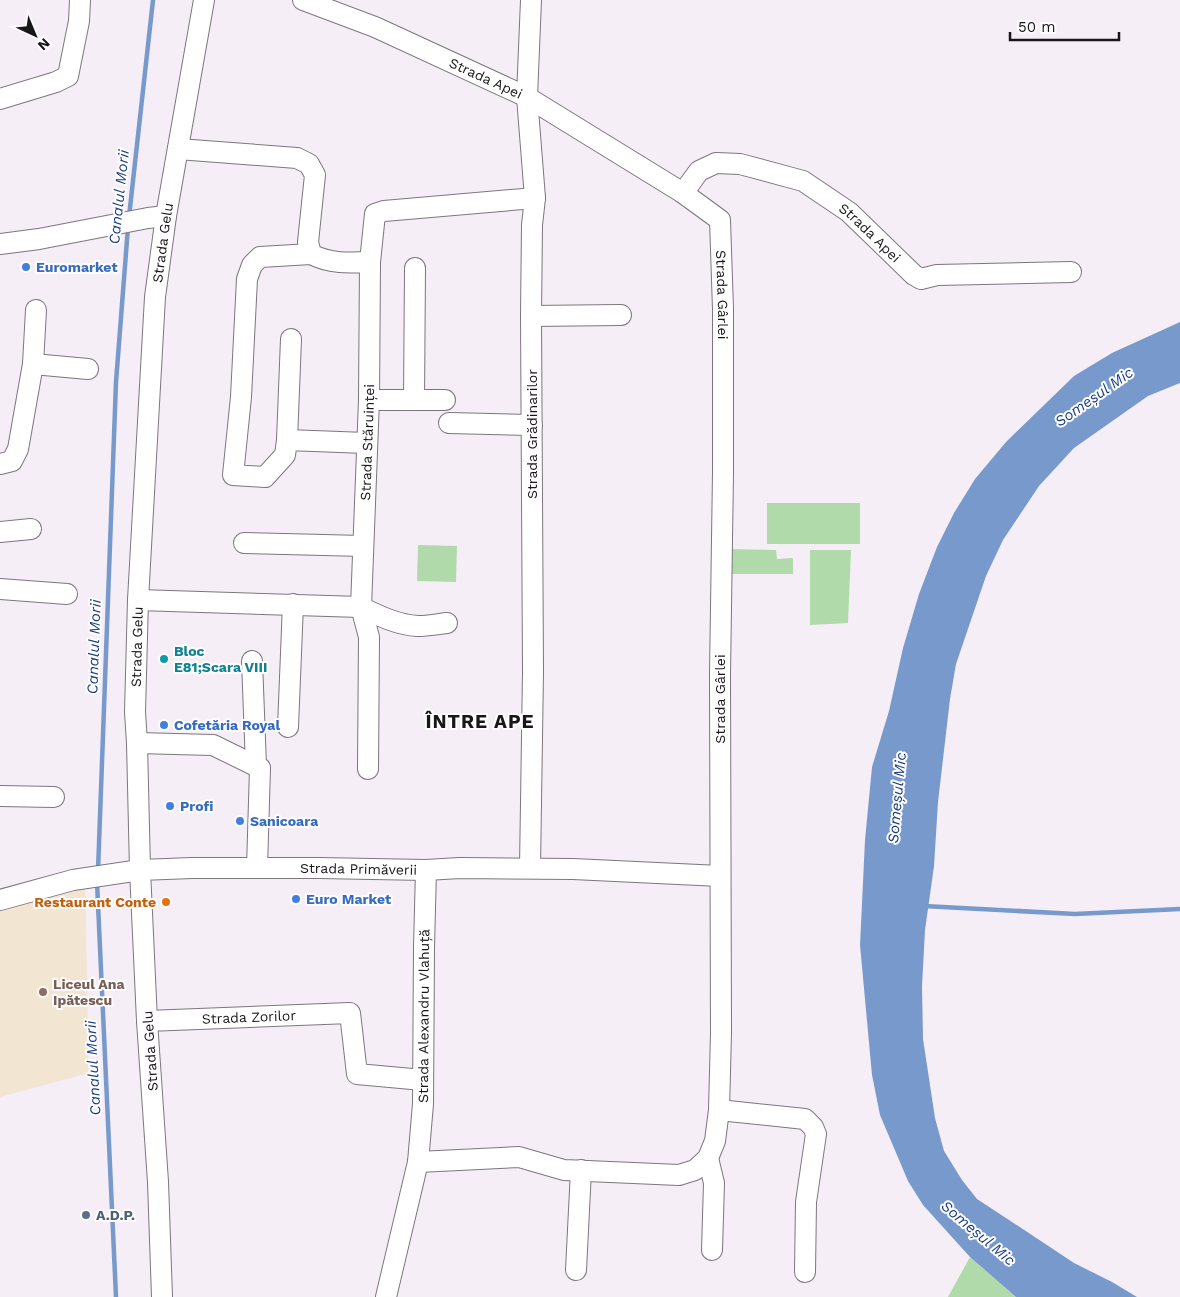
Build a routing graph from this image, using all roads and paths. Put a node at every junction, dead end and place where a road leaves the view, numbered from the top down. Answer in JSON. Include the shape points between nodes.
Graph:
{"nodes":[{"id":1,"x":80,"y":0,"type":"edge"},
{"id":2,"x":204,"y":0,"type":"edge"},
{"id":3,"x":303,"y":0,"type":"edge"},
{"id":4,"x":531,"y":0,"type":"edge"},
{"id":5,"x":527,"y":97,"type":"junction"},
{"id":6,"x":0,"y":99,"type":"edge"},
{"id":7,"x":178,"y":149,"type":"junction"},
{"id":8,"x":683,"y":194,"type":"junction"},
{"id":9,"x":535,"y":198,"type":"junction"},
{"id":10,"x":166,"y":216,"type":"junction"},
{"id":11,"x":720,"y":220,"type":"joint"},
{"id":12,"x":0,"y":244,"type":"edge"},
{"id":13,"x":311,"y":254,"type":"junction"},
{"id":14,"x":370,"y":262,"type":"junction"},
{"id":15,"x":415,"y":268,"type":"dead end"},
{"id":16,"x":1071,"y":272,"type":"dead end"},
{"id":17,"x":36,"y":310,"type":"dead end"},
{"id":18,"x":531,"y":316,"type":"junction"},
{"id":19,"x":621,"y":316,"type":"dead end"},
{"id":20,"x":290,"y":339,"type":"dead end"},
{"id":21,"x":33,"y":364,"type":"junction"},
{"id":22,"x":88,"y":368,"type":"dead end"},
{"id":23,"x":368,"y":400,"type":"junction"},
{"id":24,"x":414,"y":400,"type":"junction"},
{"id":25,"x":445,"y":400,"type":"dead end"},
{"id":26,"x":450,"y":423,"type":"dead end"},
{"id":27,"x":532,"y":425,"type":"junction"},
{"id":28,"x":287,"y":440,"type":"junction"},
{"id":29,"x":366,"y":443,"type":"junction"},
{"id":30,"x":0,"y":464,"type":"edge"},
{"id":31,"x":31,"y":529,"type":"dead end"},
{"id":32,"x":0,"y":532,"type":"edge"},
{"id":33,"x":244,"y":543,"type":"dead end"},
{"id":34,"x":364,"y":546,"type":"junction"},
{"id":35,"x":0,"y":589,"type":"edge"},
{"id":36,"x":67,"y":594,"type":"dead end"},
{"id":37,"x":138,"y":600,"type":"junction"},
{"id":38,"x":292,"y":604,"type":"junction"},
{"id":39,"x":361,"y":607,"type":"junction"},
{"id":40,"x":446,"y":623,"type":"dead end"},
{"id":41,"x":252,"y":662,"type":"dead end"},
{"id":42,"x":288,"y":726,"type":"dead end"},
{"id":43,"x":137,"y":744,"type":"junction"},
{"id":44,"x":256,"y":766,"type":"junction"},
{"id":45,"x":368,"y":769,"type":"dead end"},
{"id":46,"x":0,"y":796,"type":"edge"},
{"id":47,"x":54,"y":797,"type":"dead end"},
{"id":48,"x":257,"y":868,"type":"junction"},
{"id":49,"x":530,"y":868,"type":"junction"},
{"id":50,"x":140,"y":870,"type":"junction"},
{"id":51,"x":426,"y":870,"type":"junction"},
{"id":52,"x":720,"y":876,"type":"junction"},
{"id":53,"x":0,"y":900,"type":"edge"},
{"id":54,"x":147,"y":1021,"type":"junction"},
{"id":55,"x":423,"y":1080,"type":"junction"},
{"id":56,"x":719,"y":1110,"type":"junction"},
{"id":57,"x":418,"y":1162,"type":"junction"},
{"id":58,"x":702,"y":1164,"type":"junction"},
{"id":59,"x":581,"y":1170,"type":"junction"},
{"id":60,"x":712,"y":1250,"type":"dead end"},
{"id":61,"x":576,"y":1270,"type":"dead end"},
{"id":62,"x":806,"y":1272,"type":"dead end"},
{"id":63,"x":162,"y":1297,"type":"edge"},
{"id":64,"x":386,"y":1297,"type":"edge"}],
"edges":[{"from":1,"to":6,"type":"street","via":[[68,76]]},
{"from":2,"to":7,"type":"street","name":"Strada Gelu"},
{"from":3,"to":5,"type":"street","name":"Strada Apei","via":[[384,31]]},
{"from":4,"to":5,"type":"street","name":"Strada Grădinarilor"},
{"from":5,"to":8,"type":"street","name":"Strada Apei"},
{"from":5,"to":9,"type":"street","name":"Strada Grădinarilor"},
{"from":7,"to":10,"type":"street","name":"Strada Gelu"},
{"from":7,"to":13,"type":"street","via":[[297,158],[309,164],[315,176],[308,242]]},
{"from":8,"to":11,"type":"street","name":"Strada Apei"},
{"from":8,"to":16,"type":"street","name":"Strada Apei","via":[[699,171],[716,163],[740,164],[803,181],[849,212],[920,279],[937,275]]},
{"from":9,"to":14,"type":"street","name":"Strada Stăruinței","via":[[375,214]]},
{"from":9,"to":18,"type":"street","name":"Strada Grădinarilor"},
{"from":10,"to":12,"type":"street"},
{"from":10,"to":37,"type":"street","name":"Strada Gelu","via":[[155,297]]},
{"from":11,"to":52,"type":"street","name":"Strada Gârlei","via":[[723,482]]},
{"from":13,"to":14,"type":"street","via":[[322,260]]},
{"from":13,"to":28,"type":"street","via":[[260,257],[252,265],[247,279],[233,475],[265,477],[285,455]]},
{"from":14,"to":23,"type":"street","name":"Strada Stăruinței"},
{"from":15,"to":24,"type":"street"},
{"from":17,"to":21,"type":"street"},
{"from":18,"to":19,"type":"street"},
{"from":18,"to":27,"type":"street","name":"Strada Grădinarilor"},
{"from":20,"to":28,"type":"street"},
{"from":21,"to":22,"type":"street"},
{"from":21,"to":30,"type":"street","via":[[18,448],[12,461]]},
{"from":23,"to":24,"type":"street"},
{"from":23,"to":29,"type":"street","name":"Strada Stăruinței"},
{"from":24,"to":25,"type":"street"},
{"from":26,"to":27,"type":"street"},
{"from":27,"to":49,"type":"street","name":"Strada Grădinarilor"},
{"from":28,"to":29,"type":"street"},
{"from":29,"to":34,"type":"street","name":"Strada Stăruinței"},
{"from":31,"to":32,"type":"street"},
{"from":33,"to":34,"type":"street"},
{"from":34,"to":39,"type":"street","name":"Strada Stăruinței"},
{"from":35,"to":36,"type":"street"},
{"from":37,"to":38,"type":"street"},
{"from":37,"to":43,"type":"street","name":"Strada Gelu","via":[[134,712]]},
{"from":38,"to":39,"type":"street"},
{"from":38,"to":42,"type":"street"},
{"from":39,"to":40,"type":"street","via":[[383,618],[418,626]]},
{"from":39,"to":45,"type":"street","name":"Strada Stăruinței","via":[[369,636]]},
{"from":41,"to":44,"type":"street"},
{"from":43,"to":44,"type":"street","via":[[213,745]]},
{"from":43,"to":50,"type":"street","name":"Strada Gelu"},
{"from":44,"to":48,"type":"street","via":[[260,768]]},
{"from":46,"to":47,"type":"street"},
{"from":48,"to":50,"type":"street","name":"Strada Primăverii"},
{"from":48,"to":51,"type":"street","name":"Strada Primăverii"},
{"from":49,"to":51,"type":"street","name":"Strada Primăverii"},
{"from":49,"to":52,"type":"street","name":"Strada Primăverii"},
{"from":50,"to":53,"type":"street","name":"Strada Primăverii","via":[[73,880]]},
{"from":50,"to":54,"type":"street","name":"Strada Gelu"},
{"from":51,"to":55,"type":"street","name":"Strada Alexandru Vlahuță"},
{"from":52,"to":56,"type":"street","name":"Strada Gârlei"},
{"from":54,"to":55,"type":"street","name":"Strada Zorilor","via":[[350,1013],[357,1074]]},
{"from":54,"to":63,"type":"street","name":"Strada Gelu"},
{"from":55,"to":57,"type":"street","name":"Strada Alexandru Vlahuță"},
{"from":56,"to":58,"type":"street","name":"Strada Gârlei","via":[[716,1141]]},
{"from":56,"to":62,"type":"street","via":[[805,1119],[813,1127],[816,1134],[806,1202]]},
{"from":57,"to":59,"type":"street","via":[[519,1157],[564,1170]]},
{"from":57,"to":64,"type":"street","name":"Strada Alexandru Vlahuță"},
{"from":58,"to":59,"type":"street","via":[[679,1175]]},
{"from":58,"to":60,"type":"street","via":[[714,1183]]},
{"from":59,"to":61,"type":"street"}]}
